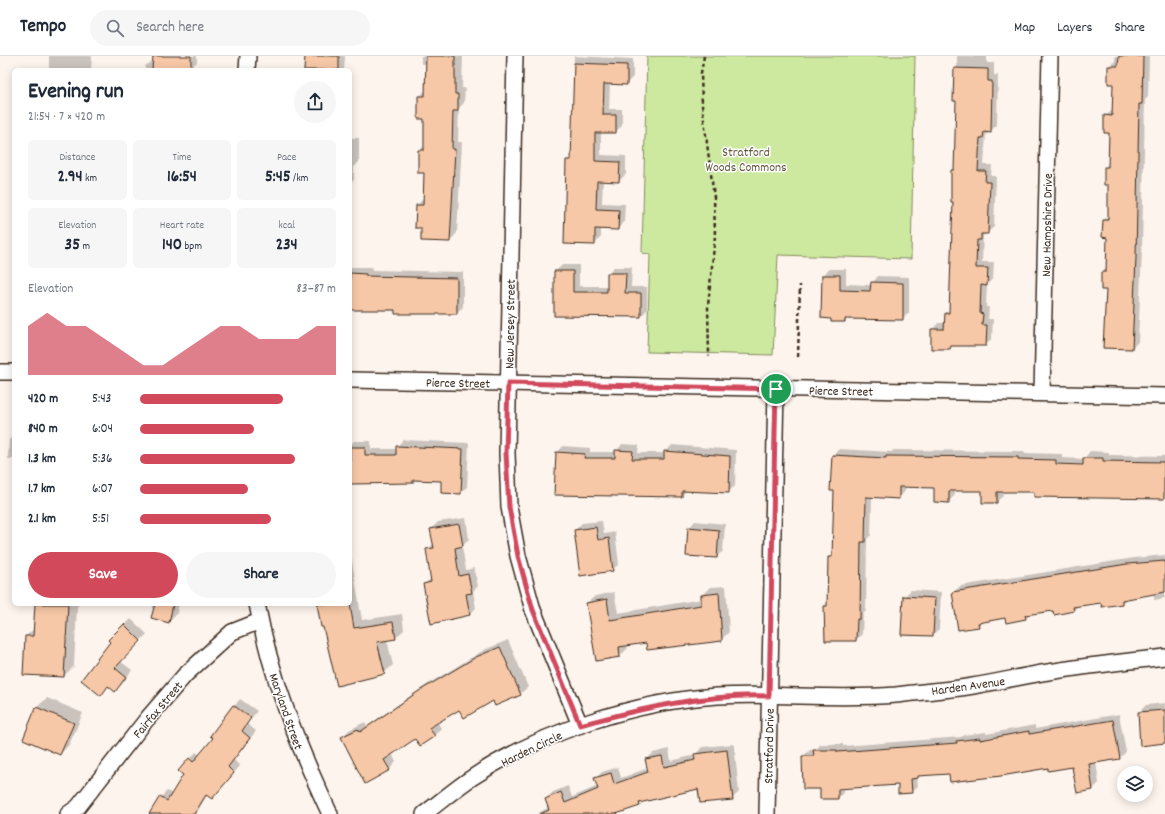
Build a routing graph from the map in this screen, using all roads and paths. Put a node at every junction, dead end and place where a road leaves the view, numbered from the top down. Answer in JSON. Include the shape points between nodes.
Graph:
{"nodes":[{"id":1,"x":248,"y":56,"type":"edge"},
{"id":2,"x":516,"y":56,"type":"edge"},
{"id":3,"x":704,"y":56,"type":"edge"},
{"id":4,"x":1050,"y":56,"type":"edge"},
{"id":5,"x":247,"y":68,"type":"edge"},
{"id":6,"x":800,"y":285,"type":"dead end"},
{"id":7,"x":709,"y":356,"type":"dead end"},
{"id":8,"x":798,"y":357,"type":"dead end"},
{"id":9,"x":0,"y":372,"type":"edge"},
{"id":10,"x":12,"y":372,"type":"edge"},
{"id":11,"x":352,"y":380,"type":"edge"},
{"id":12,"x":508,"y":383,"type":"junction"},
{"id":13,"x":776,"y":389,"type":"junction"},
{"id":14,"x":1042,"y":393,"type":"junction"},
{"id":15,"x":1165,"y":396,"type":"edge"},
{"id":16,"x":257,"y":606,"type":"edge"},
{"id":17,"x":260,"y":621,"type":"junction"},
{"id":18,"x":1165,"y":657,"type":"edge"},
{"id":19,"x":769,"y":696,"type":"junction"},
{"id":20,"x":580,"y":725,"type":"junction"},
{"id":21,"x":68,"y":814,"type":"edge"},
{"id":22,"x":330,"y":814,"type":"edge"},
{"id":23,"x":424,"y":814,"type":"edge"},
{"id":24,"x":767,"y":814,"type":"edge"}],
"edges":[{"from":1,"to":5,"type":"street"},
{"from":2,"to":12,"type":"street","name":"New Jersey Street"},
{"from":3,"to":7,"type":"path","via":[[702,105],[714,197],[715,236],[708,306]]},
{"from":4,"to":14,"type":"street","name":"New Hampshire Drive"},
{"from":6,"to":8,"type":"path"},
{"from":9,"to":10,"type":"street"},
{"from":11,"to":12,"type":"street","name":"Pierce Street"},
{"from":12,"to":13,"type":"street","name":"Pierce Street"},
{"from":12,"to":20,"type":"street","name":"New Jersey Street","via":[[506,453],[509,507],[518,556],[533,610]]},
{"from":13,"to":14,"type":"street","name":"Pierce Street"},
{"from":13,"to":19,"type":"street","name":"Stratford Drive"},
{"from":14,"to":15,"type":"street","name":"Pierce Street"},
{"from":16,"to":17,"type":"street","name":"Maryland Street"},
{"from":17,"to":21,"type":"street","name":"Fairfax Street","via":[[232,632],[185,676],[147,719],[78,807]]},
{"from":17,"to":22,"type":"street","name":"Maryland Street","via":[[294,733]]},
{"from":18,"to":19,"type":"street","name":"Harden Avenue","via":[[896,695],[839,698]]},
{"from":19,"to":20,"type":"street","name":"Harden Circle","via":[[692,699],[634,710]]},
{"from":19,"to":24,"type":"street","name":"Stratford Drive"},
{"from":20,"to":23,"type":"street","name":"Harden Circle","via":[[529,746],[474,776]]}]}
